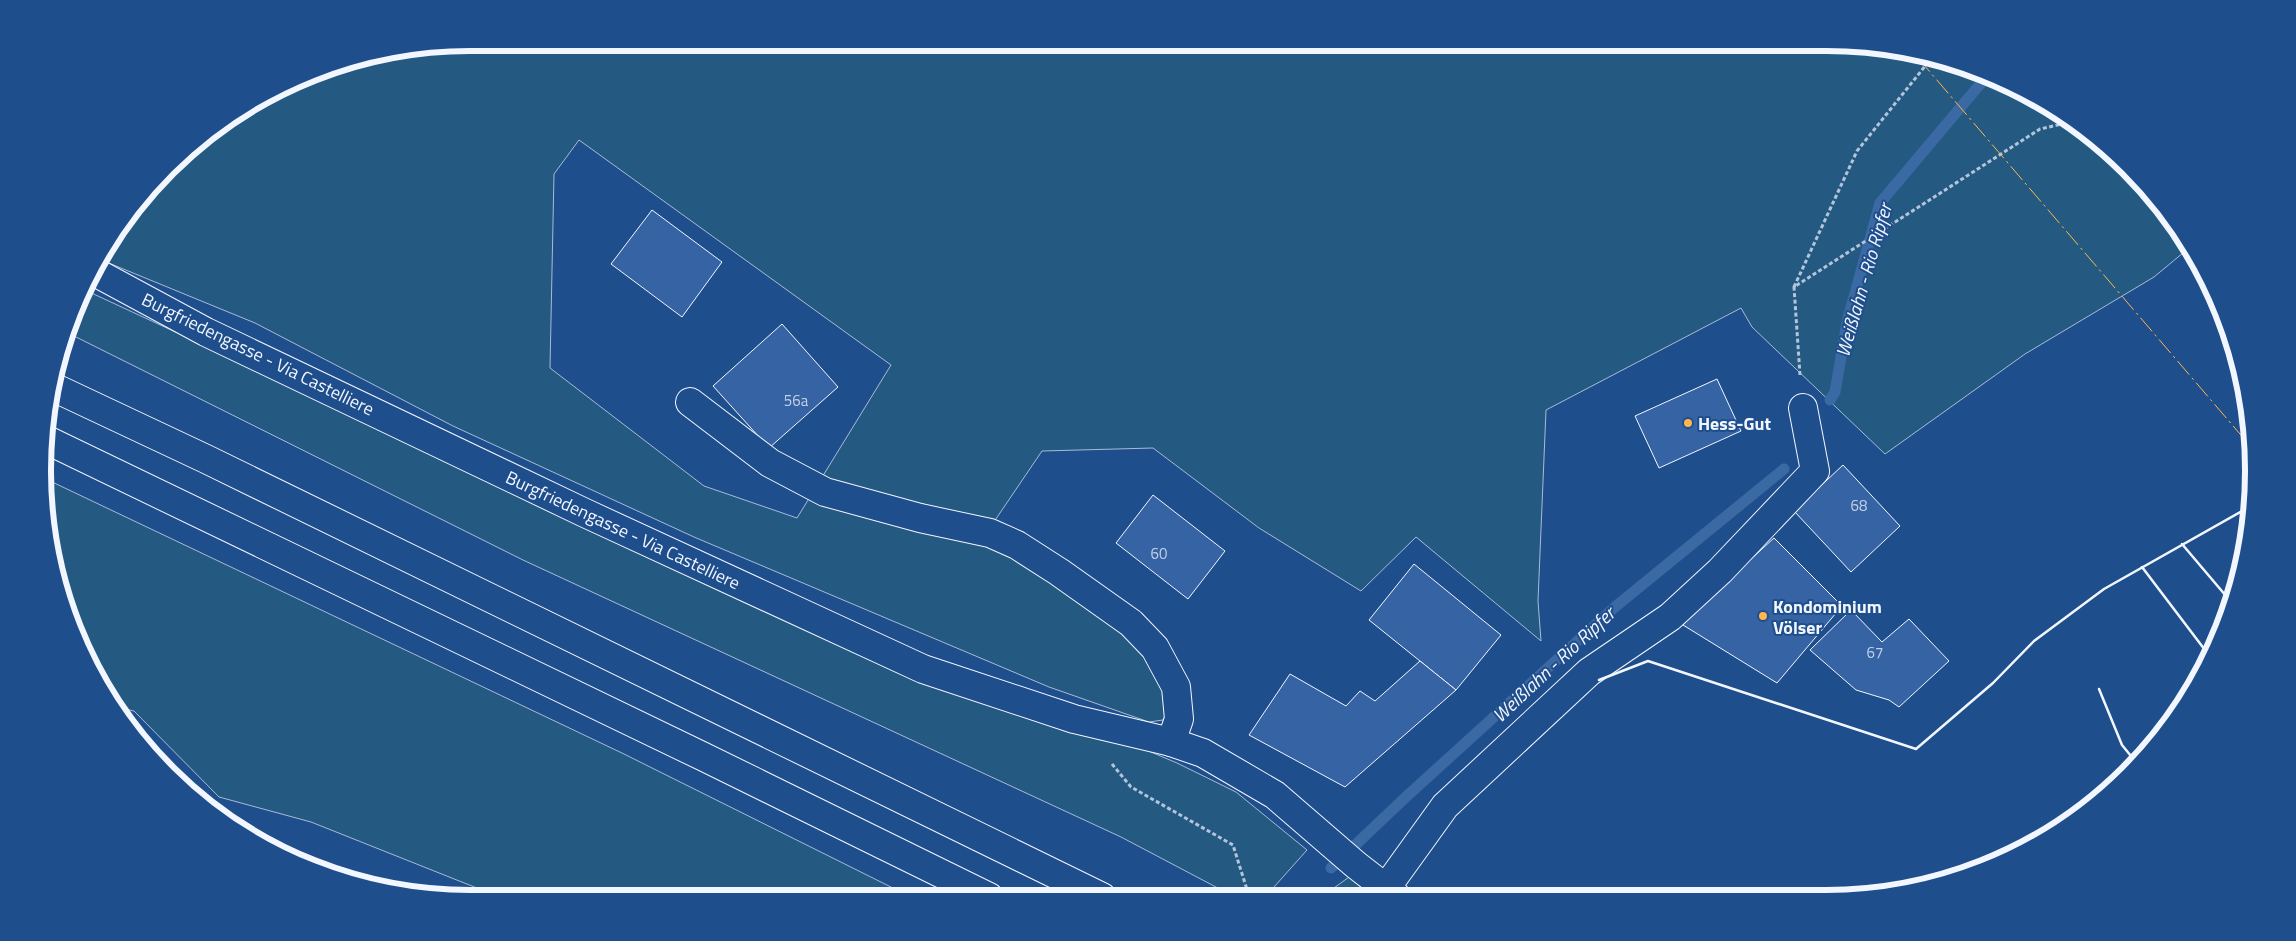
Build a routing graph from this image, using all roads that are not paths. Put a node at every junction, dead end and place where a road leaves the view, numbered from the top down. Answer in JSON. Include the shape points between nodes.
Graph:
{"nodes":[{"id":1,"x":100,"y":275,"type":"edge"},
{"id":2,"x":59,"y":390,"type":"edge"},
{"id":3,"x":690,"y":402,"type":"dead end"},
{"id":4,"x":1803,"y":408,"type":"road end"},
{"id":5,"x":52,"y":442,"type":"edge"},
{"id":6,"x":1171,"y":742,"type":"junction"},
{"id":7,"x":975,"y":890,"type":"edge"},
{"id":8,"x":1088,"y":890,"type":"edge"},
{"id":9,"x":1388,"y":890,"type":"edge"},
{"id":10,"x":1392,"y":890,"type":"edge"}],
"edges":[{"from":1,"to":6,"type":"main road","name":"Burgfriedengasse - Via Castelliere","via":[[215,336],[923,669],[1074,719]]},
{"from":2,"to":8,"type":"main road"},
{"from":3,"to":6,"type":"main road","via":[[770,463],[825,492],[990,533],[1018,545],[1059,572],[1131,623],[1155,648],[1176,687],[1179,719]]},
{"from":4,"to":10,"type":"main road","name":"Burgfriedengasse - Via Castelliere","via":[[1815,471],[1720,571],[1670,617],[1589,672],[1445,806]]},
{"from":5,"to":7,"type":"main road"},
{"from":6,"to":9,"type":"main road","name":"Burgfriedengasse - Via Castelliere","via":[[1203,753],[1275,795]]}]}
